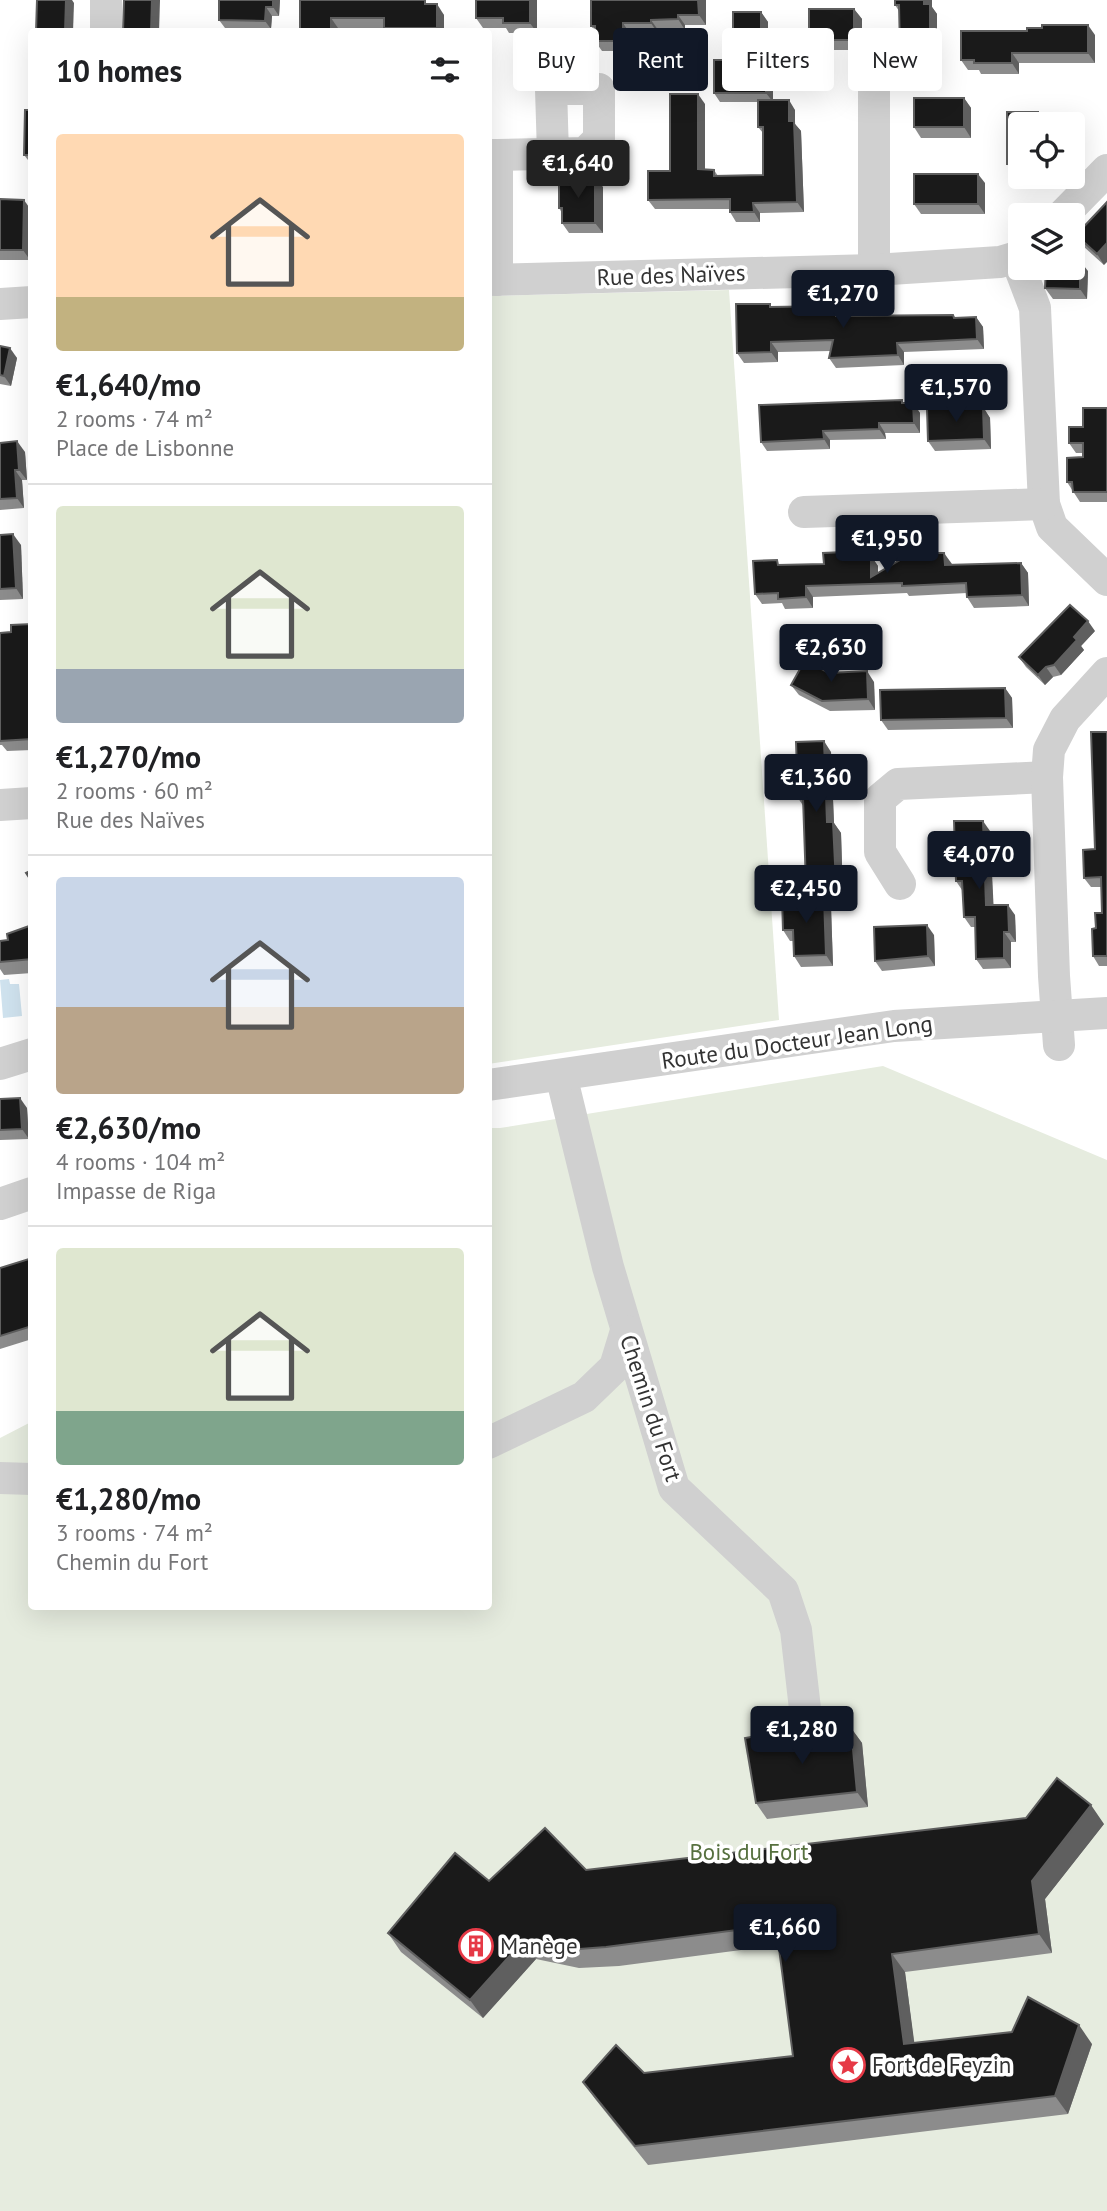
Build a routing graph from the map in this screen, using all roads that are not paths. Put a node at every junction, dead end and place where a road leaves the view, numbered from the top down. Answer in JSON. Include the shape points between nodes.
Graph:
{"nodes":[{"id":1,"x":106,"y":0,"type":"edge"},
{"id":2,"x":106,"y":28,"type":"edge"},
{"id":3,"x":874,"y":91,"type":"edge"},
{"id":4,"x":552,"y":154,"type":"dead end"},
{"id":5,"x":492,"y":155,"type":"edge"},
{"id":6,"x":1107,"y":170,"type":"edge"},
{"id":7,"x":1075,"y":203,"type":"edge"},
{"id":8,"x":1008,"y":260,"type":"edge"},
{"id":9,"x":874,"y":270,"type":"junction"},
{"id":10,"x":492,"y":280,"type":"edge"},
{"id":11,"x":1026,"y":280,"type":"edge"},
{"id":12,"x":28,"y":302,"type":"edge"},
{"id":13,"x":0,"y":304,"type":"edge"},
{"id":14,"x":1044,"y":503,"type":"junction"},
{"id":15,"x":804,"y":512,"type":"dead end"},
{"id":16,"x":1107,"y":580,"type":"edge"},
{"id":17,"x":1107,"y":673,"type":"edge"},
{"id":18,"x":1047,"y":777,"type":"junction"},
{"id":19,"x":28,"y":803,"type":"edge"},
{"id":20,"x":0,"y":805,"type":"edge"},
{"id":21,"x":900,"y":884,"type":"dead end"},
{"id":22,"x":1107,"y":1013,"type":"edge"},
{"id":23,"x":1058,"y":1030,"type":"junction"},
{"id":24,"x":28,"y":1055,"type":"edge"},
{"id":25,"x":0,"y":1064,"type":"edge"},
{"id":26,"x":561,"y":1075,"type":"junction"},
{"id":27,"x":492,"y":1084,"type":"edge"},
{"id":28,"x":28,"y":1194,"type":"edge"},
{"id":29,"x":0,"y":1204,"type":"edge"},
{"id":30,"x":626,"y":1331,"type":"junction"},
{"id":31,"x":492,"y":1441,"type":"edge"},
{"id":32,"x":0,"y":1478,"type":"edge"},
{"id":33,"x":28,"y":1479,"type":"edge"},
{"id":34,"x":809,"y":1744,"type":"edge"}],
"edges":[{"from":1,"to":2,"type":"street"},
{"from":3,"to":9,"type":"street"},
{"from":4,"to":5,"type":"street"},
{"from":5,"to":10,"type":"street"},
{"from":6,"to":7,"type":"street"},
{"from":8,"to":9,"type":"street","name":"Rue des Naïves"},
{"from":9,"to":10,"type":"street","name":"Rue des Naïves"},
{"from":11,"to":14,"type":"street","via":[[1035,309]]},
{"from":12,"to":13,"type":"street"},
{"from":14,"to":15,"type":"street"},
{"from":14,"to":16,"type":"street","via":[[1052,527]]},
{"from":17,"to":18,"type":"street","via":[[1065,719],[1049,750]]},
{"from":18,"to":21,"type":"street","via":[[898,784],[880,799],[880,852]]},
{"from":18,"to":23,"type":"street"},
{"from":19,"to":20,"type":"street"},
{"from":22,"to":23,"type":"street","name":"Route du Docteur Jean Long"},
{"from":23,"to":26,"type":"street","name":"Route du Docteur Jean Long","via":[[894,1026]]},
{"from":24,"to":25,"type":"street"},
{"from":26,"to":27,"type":"street","name":"Route du Docteur Jean Long"},
{"from":26,"to":30,"type":"street","name":"Chemin du Fort"},
{"from":28,"to":29,"type":"street"},
{"from":30,"to":31,"type":"street","via":[[615,1367],[584,1397]]},
{"from":30,"to":34,"type":"street","name":"Chemin du Fort","via":[[674,1488],[783,1591],[796,1630]]},
{"from":32,"to":33,"type":"street"}]}
